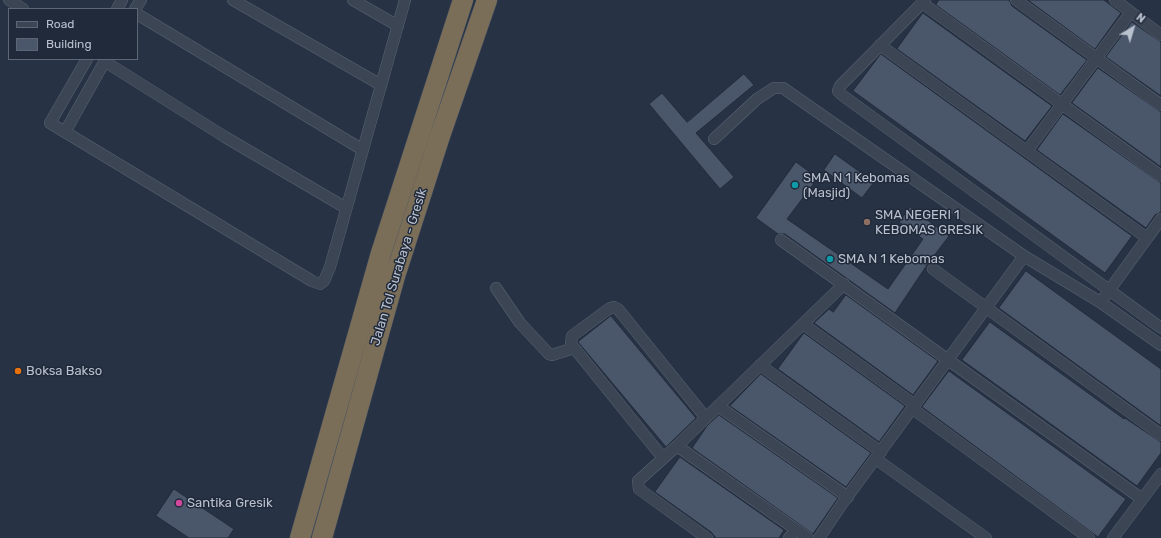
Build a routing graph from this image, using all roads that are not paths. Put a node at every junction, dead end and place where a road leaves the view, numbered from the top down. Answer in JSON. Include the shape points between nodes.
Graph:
{"nodes":[{"id":1,"x":9,"y":0,"type":"edge"},
{"id":2,"x":233,"y":0,"type":"edge"},
{"id":3,"x":353,"y":0,"type":"edge"},
{"id":4,"x":405,"y":0,"type":"edge"},
{"id":5,"x":463,"y":0,"type":"edge"},
{"id":6,"x":487,"y":0,"type":"edge"},
{"id":7,"x":1016,"y":0,"type":"edge"},
{"id":8,"x":1115,"y":0,"type":"edge"},
{"id":9,"x":923,"y":1,"type":"edge"},
{"id":10,"x":21,"y":8,"type":"edge"},
{"id":11,"x":1130,"y":12,"type":"junction"},
{"id":12,"x":138,"y":15,"type":"edge"},
{"id":13,"x":398,"y":26,"type":"junction"},
{"id":14,"x":1161,"y":35,"type":"edge"},
{"id":15,"x":880,"y":45,"type":"junction"},
{"id":16,"x":1096,"y":58,"type":"junction"},
{"id":17,"x":86,"y":60,"type":"edge"},
{"id":18,"x":105,"y":60,"type":"edge"},
{"id":19,"x":381,"y":85,"type":"junction"},
{"id":20,"x":1062,"y":103,"type":"junction"},
{"id":21,"x":1161,"y":106,"type":"edge"},
{"id":22,"x":65,"y":132,"type":"junction"},
{"id":23,"x":714,"y":139,"type":"dead end"},
{"id":24,"x":363,"y":150,"type":"junction"},
{"id":25,"x":1027,"y":151,"type":"junction"},
{"id":26,"x":1161,"y":176,"type":"edge"},
{"id":27,"x":346,"y":208,"type":"junction"},
{"id":28,"x":1161,"y":219,"type":"edge"},
{"id":29,"x":1147,"y":238,"type":"junction"},
{"id":30,"x":781,"y":240,"type":"dead end"},
{"id":31,"x":1024,"y":256,"type":"junction"},
{"id":32,"x":933,"y":269,"type":"dead end"},
{"id":33,"x":844,"y":284,"type":"junction"},
{"id":34,"x":496,"y":288,"type":"dead end"},
{"id":35,"x":1109,"y":290,"type":"junction"},
{"id":36,"x":1100,"y":302,"type":"junction"},
{"id":37,"x":986,"y":308,"type":"junction"},
{"id":38,"x":803,"y":324,"type":"junction"},
{"id":39,"x":1161,"y":328,"type":"edge"},
{"id":40,"x":1161,"y":345,"type":"edge"},
{"id":41,"x":574,"y":348,"type":"junction"},
{"id":42,"x":949,"y":359,"type":"junction"},
{"id":43,"x":760,"y":366,"type":"junction"},
{"id":44,"x":718,"y":406,"type":"junction"},
{"id":45,"x":914,"y":407,"type":"junction"},
{"id":46,"x":706,"y":418,"type":"junction"},
{"id":47,"x":1161,"y":435,"type":"edge"},
{"id":48,"x":677,"y":446,"type":"junction"},
{"id":49,"x":879,"y":455,"type":"junction"},
{"id":50,"x":663,"y":458,"type":"junction"},
{"id":51,"x":1161,"y":474,"type":"edge"},
{"id":52,"x":848,"y":497,"type":"junction"},
{"id":53,"x":1142,"y":499,"type":"junction"},
{"id":54,"x":793,"y":534,"type":"edge"},
{"id":55,"x":300,"y":538,"type":"edge"},
{"id":56,"x":322,"y":538,"type":"edge"},
{"id":57,"x":707,"y":538,"type":"edge"},
{"id":58,"x":808,"y":538,"type":"edge"},
{"id":59,"x":819,"y":538,"type":"edge"},
{"id":60,"x":986,"y":538,"type":"edge"},
{"id":61,"x":1089,"y":538,"type":"edge"},
{"id":62,"x":1113,"y":538,"type":"edge"}],
"edges":[{"from":1,"to":10,"type":"street"},
{"from":2,"to":19,"type":"street"},
{"from":3,"to":13,"type":"street"},
{"from":4,"to":13,"type":"street"},
{"from":5,"to":55,"type":"highway","name":"Jalan Tol Surabaya - Gresik","via":[[381,253]]},
{"from":6,"to":56,"type":"highway","name":"Jalan Tol Surabaya - Gresik","via":[[395,276]]},
{"from":7,"to":16,"type":"street"},
{"from":8,"to":11,"type":"street"},
{"from":9,"to":15,"type":"street"},
{"from":9,"to":20,"type":"street"},
{"from":11,"to":14,"type":"street"},
{"from":11,"to":16,"type":"street"},
{"from":12,"to":24,"type":"street"},
{"from":13,"to":19,"type":"street"},
{"from":15,"to":25,"type":"street"},
{"from":15,"to":35,"type":"street","via":[[838,91]]},
{"from":16,"to":20,"type":"street"},
{"from":16,"to":21,"type":"street"},
{"from":17,"to":22,"type":"street","via":[[50,122]]},
{"from":18,"to":22,"type":"street"},
{"from":18,"to":27,"type":"street","via":[[225,137]]},
{"from":19,"to":24,"type":"street"},
{"from":20,"to":25,"type":"street"},
{"from":20,"to":26,"type":"street"},
{"from":22,"to":27,"type":"street","via":[[319,283],[323,282],[330,267]]},
{"from":23,"to":31,"type":"street","via":[[757,99],[774,88],[783,88]]},
{"from":24,"to":27,"type":"street"},
{"from":25,"to":29,"type":"street"},
{"from":28,"to":29,"type":"street"},
{"from":29,"to":35,"type":"street"},
{"from":30,"to":33,"type":"street"},
{"from":31,"to":36,"type":"street"},
{"from":31,"to":37,"type":"street"},
{"from":32,"to":37,"type":"street"},
{"from":33,"to":38,"type":"street"},
{"from":33,"to":42,"type":"street"},
{"from":34,"to":41,"type":"street","via":[[520,323],[549,354]]},
{"from":35,"to":36,"type":"street"},
{"from":35,"to":39,"type":"street"},
{"from":36,"to":40,"type":"street"},
{"from":37,"to":42,"type":"street"},
{"from":37,"to":47,"type":"street"},
{"from":38,"to":43,"type":"street"},
{"from":38,"to":45,"type":"street"},
{"from":41,"to":46,"type":"street","via":[[570,340],[572,336],[614,307],[618,309]]},
{"from":41,"to":50,"type":"street"},
{"from":42,"to":45,"type":"street"},
{"from":42,"to":53,"type":"street"},
{"from":43,"to":44,"type":"street"},
{"from":43,"to":49,"type":"street"},
{"from":44,"to":46,"type":"street"},
{"from":44,"to":52,"type":"street"},
{"from":45,"to":49,"type":"street"},
{"from":45,"to":61,"type":"street"},
{"from":46,"to":48,"type":"street"},
{"from":48,"to":50,"type":"street"},
{"from":48,"to":54,"type":"street"},
{"from":49,"to":52,"type":"street"},
{"from":49,"to":60,"type":"street"},
{"from":50,"to":57,"type":"street","via":[[638,481],[639,489]]},
{"from":51,"to":53,"type":"street"},
{"from":52,"to":59,"type":"street"},
{"from":53,"to":62,"type":"street"},
{"from":54,"to":58,"type":"street"}]}
